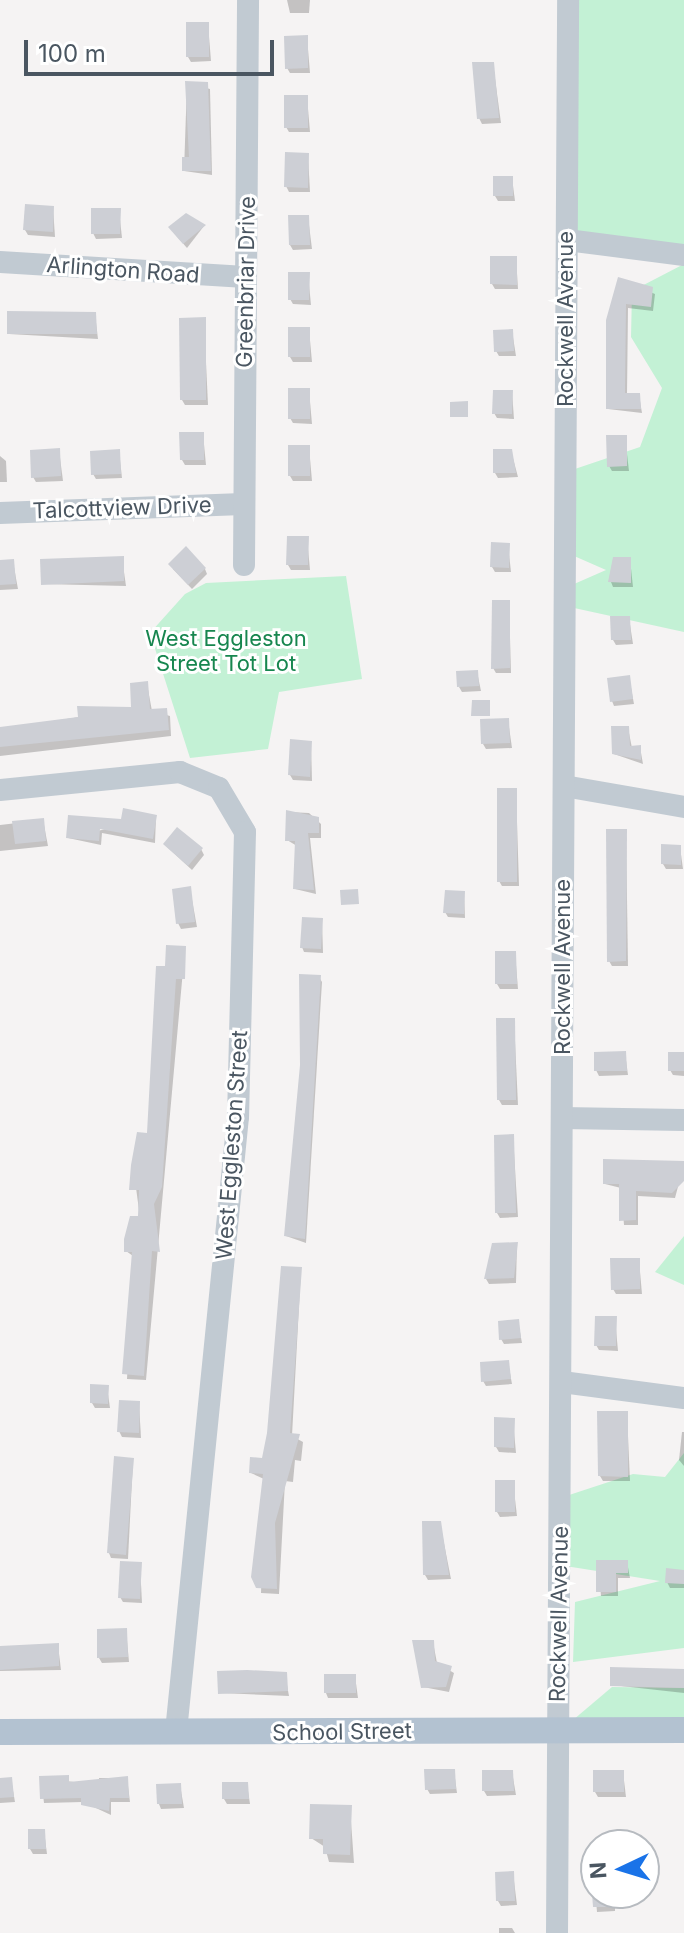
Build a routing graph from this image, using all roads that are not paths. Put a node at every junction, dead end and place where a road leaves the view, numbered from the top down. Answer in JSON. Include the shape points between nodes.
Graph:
{"nodes":[{"id":1,"x":248,"y":0,"type":"edge"},
{"id":2,"x":568,"y":0,"type":"edge"},
{"id":3,"x":567,"y":240,"type":"junction"},
{"id":4,"x":684,"y":255,"type":"edge"},
{"id":5,"x":0,"y":262,"type":"edge"},
{"id":6,"x":246,"y":277,"type":"junction"},
{"id":7,"x":243,"y":504,"type":"junction"},
{"id":8,"x":0,"y":513,"type":"edge"},
{"id":9,"x":244,"y":565,"type":"dead end"},
{"id":10,"x":564,"y":786,"type":"junction"},
{"id":11,"x":0,"y":790,"type":"edge"},
{"id":12,"x":684,"y":807,"type":"edge"},
{"id":13,"x":562,"y":1118,"type":"junction"},
{"id":14,"x":684,"y":1120,"type":"edge"},
{"id":15,"x":562,"y":1382,"type":"junction"},
{"id":16,"x":684,"y":1398,"type":"edge"},
{"id":17,"x":557,"y":1728,"type":"junction"},
{"id":18,"x":684,"y":1730,"type":"edge"},
{"id":19,"x":0,"y":1732,"type":"edge"},
{"id":20,"x":176,"y":1732,"type":"junction"},
{"id":21,"x":557,"y":1933,"type":"edge"}],
"edges":[{"from":1,"to":6,"type":"street","name":"Greenbriar Drive"},
{"from":2,"to":3,"type":"street","name":"Rockwell Avenue"},
{"from":3,"to":4,"type":"street"},
{"from":3,"to":10,"type":"street","name":"Rockwell Avenue"},
{"from":5,"to":6,"type":"street","name":"Arlington Road"},
{"from":6,"to":7,"type":"street","name":"Greenbriar Drive"},
{"from":7,"to":8,"type":"street","name":"Talcottview Drive"},
{"from":7,"to":9,"type":"street","name":"Greenbriar Drive"},
{"from":10,"to":12,"type":"street"},
{"from":10,"to":13,"type":"street","name":"Rockwell Avenue"},
{"from":11,"to":20,"type":"street","name":"West Eggleston Street","via":[[180,772],[219,788],[245,832],[238,1117]]},
{"from":13,"to":14,"type":"street"},
{"from":13,"to":15,"type":"street","name":"Rockwell Avenue"},
{"from":15,"to":16,"type":"street"},
{"from":15,"to":17,"type":"street","name":"Rockwell Avenue"},
{"from":17,"to":18,"type":"main road","name":"School Street"},
{"from":17,"to":20,"type":"main road","name":"School Street"},
{"from":17,"to":21,"type":"street","name":"Rockwell Avenue"},
{"from":19,"to":20,"type":"main road","name":"School Street"}]}
